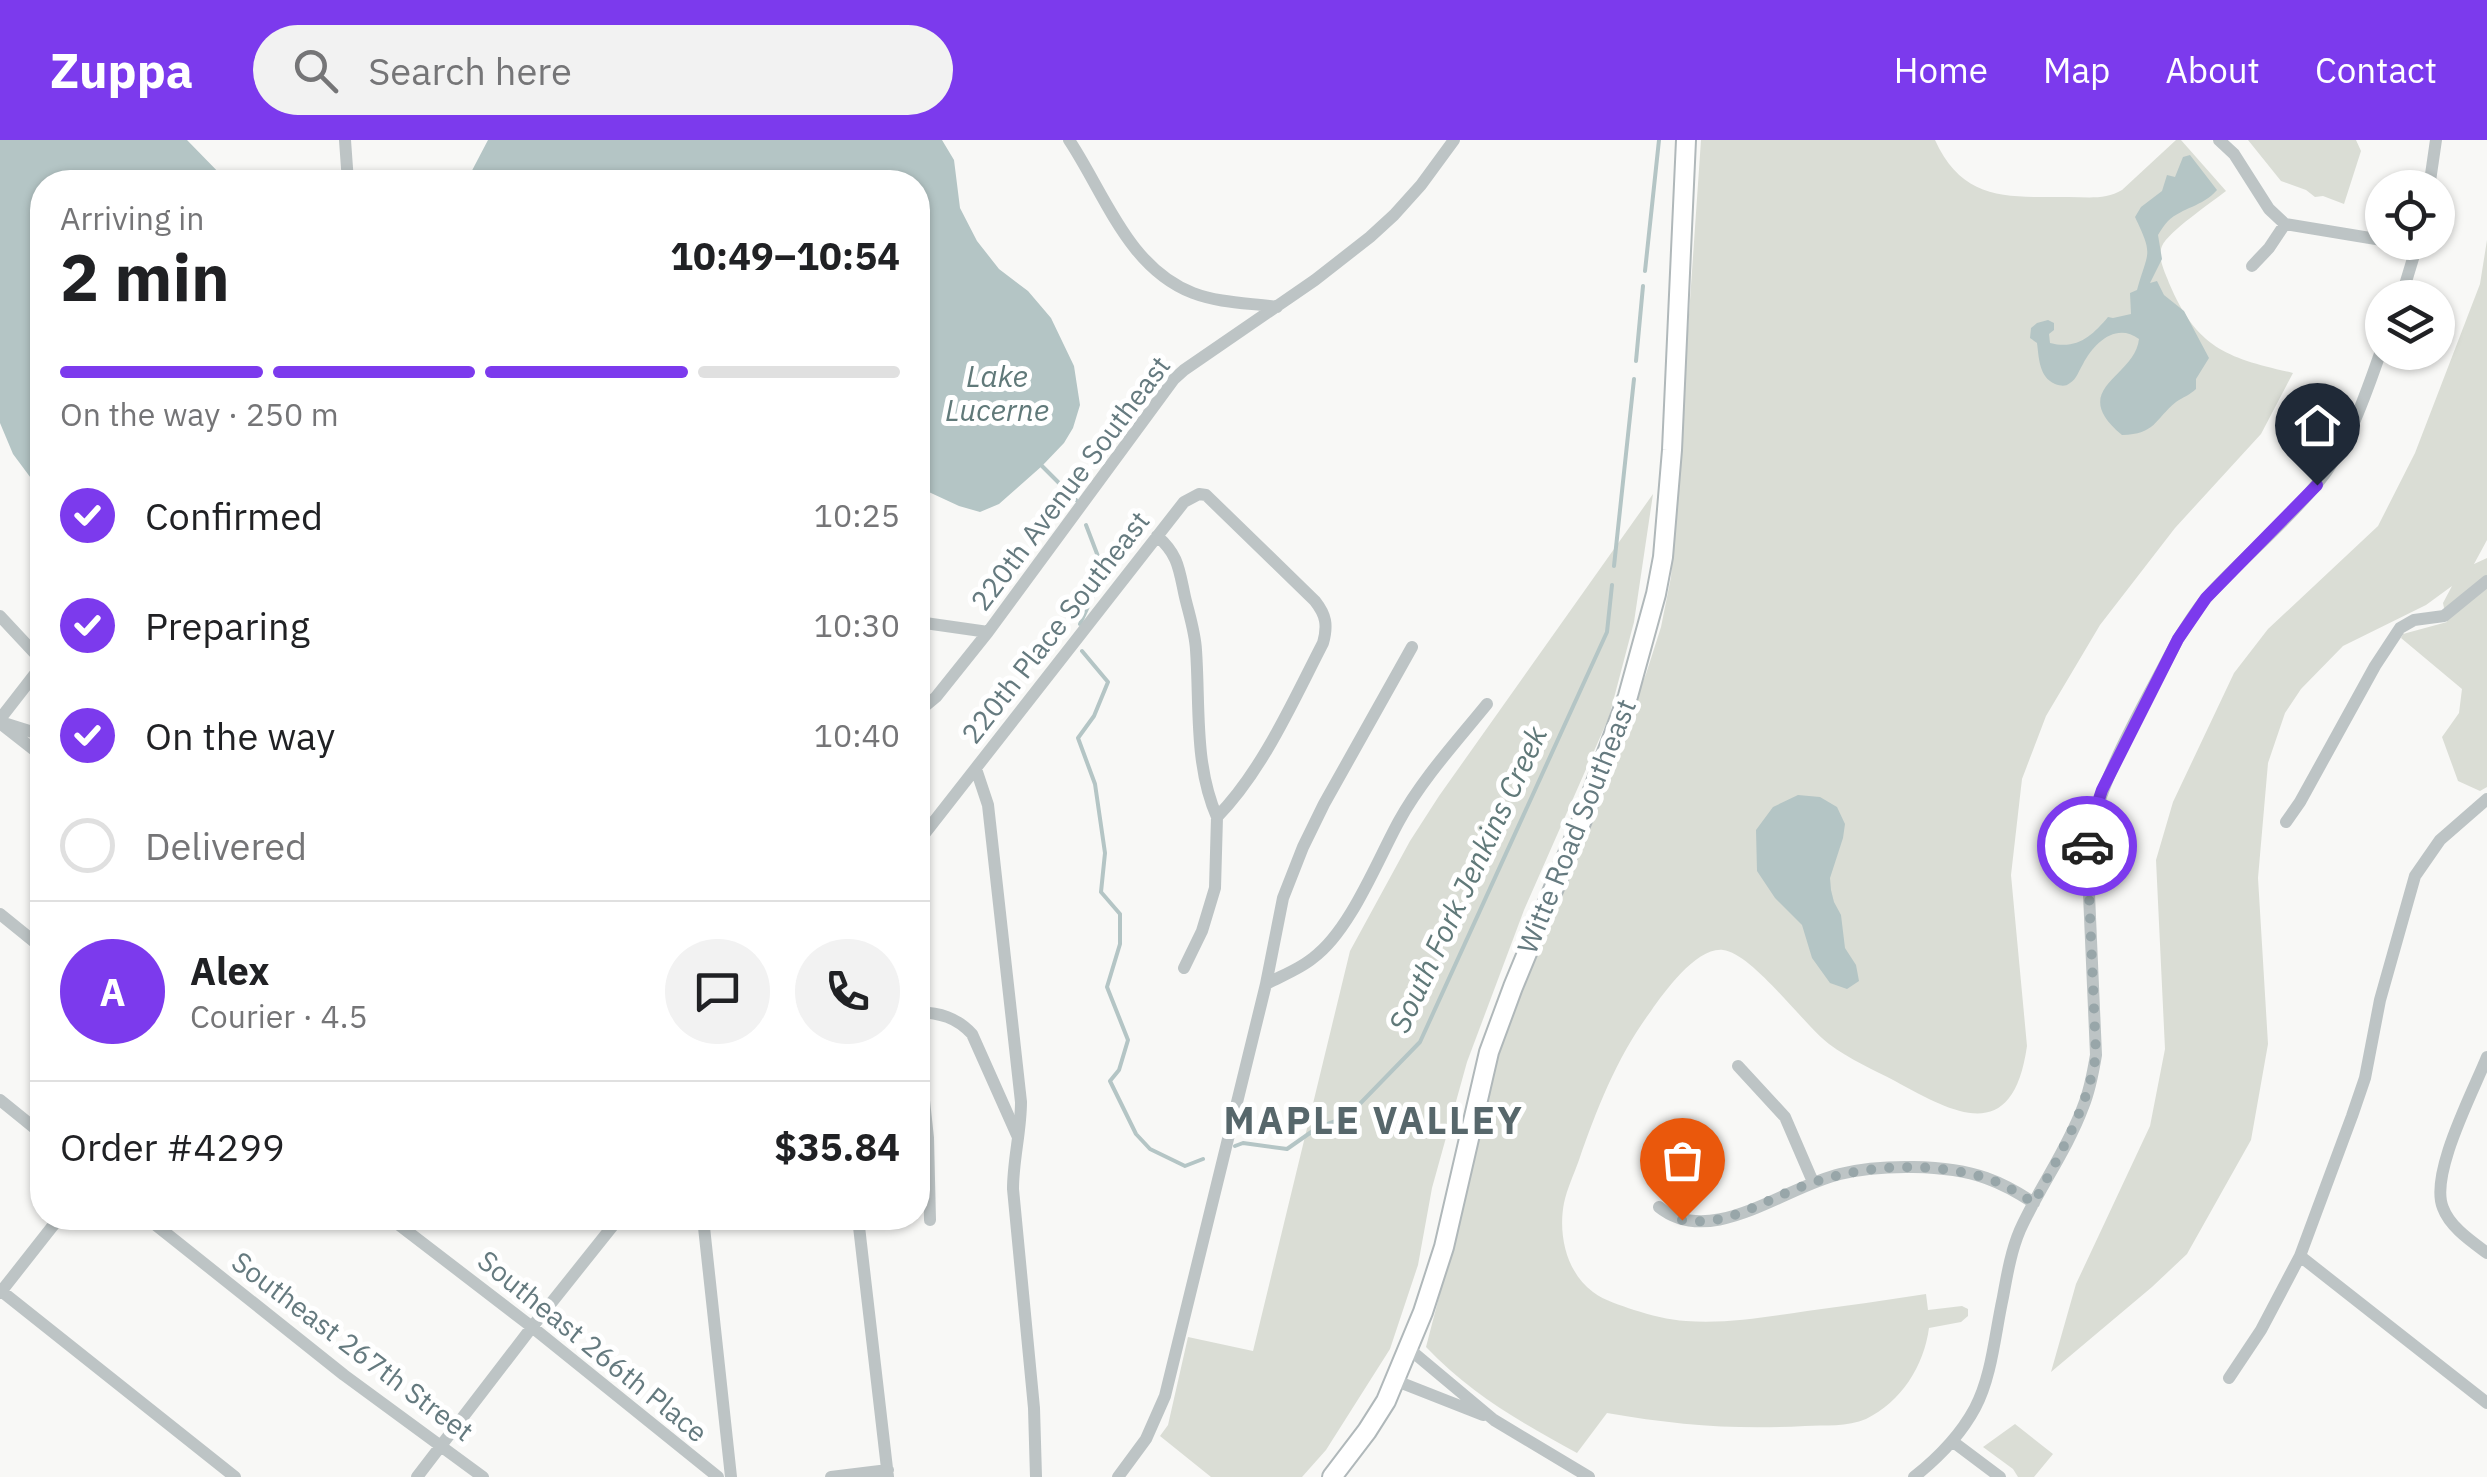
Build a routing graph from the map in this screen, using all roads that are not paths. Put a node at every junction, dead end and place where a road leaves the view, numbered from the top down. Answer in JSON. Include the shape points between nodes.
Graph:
{"nodes":[{"id":1,"x":345,"y":140,"type":"edge"},
{"id":2,"x":1070,"y":140,"type":"edge"},
{"id":3,"x":1454,"y":140,"type":"edge"},
{"id":4,"x":1686,"y":140,"type":"edge"},
{"id":5,"x":2219,"y":140,"type":"edge"},
{"id":6,"x":2436,"y":140,"type":"edge"},
{"id":7,"x":347,"y":170,"type":"edge"},
{"id":8,"x":2432,"y":170,"type":"edge"},
{"id":9,"x":2285,"y":224,"type":"junction"},
{"id":10,"x":2365,"y":237,"type":"edge"},
{"id":11,"x":2252,"y":266,"type":"dead end"},
{"id":12,"x":1277,"y":307,"type":"junction"},
{"id":13,"x":2374,"y":370,"type":"edge"},
{"id":14,"x":1157,"y":536,"type":"junction"},
{"id":15,"x":2487,"y":580,"type":"edge"},
{"id":16,"x":0,"y":616,"type":"edge"},
{"id":17,"x":930,"y":624,"type":"edge"},
{"id":18,"x":988,"y":632,"type":"junction"},
{"id":19,"x":1412,"y":647,"type":"dead end"},
{"id":20,"x":30,"y":650,"type":"edge"},
{"id":21,"x":30,"y":680,"type":"edge"},
{"id":22,"x":930,"y":702,"type":"edge"},
{"id":23,"x":1487,"y":704,"type":"dead end"},
{"id":24,"x":0,"y":721,"type":"edge"},
{"id":25,"x":30,"y":731,"type":"edge"},
{"id":26,"x":30,"y":746,"type":"edge"},
{"id":27,"x":976,"y":769,"type":"junction"},
{"id":28,"x":2487,"y":800,"type":"edge"},
{"id":29,"x":1217,"y":817,"type":"junction"},
{"id":30,"x":2286,"y":822,"type":"dead end"},
{"id":31,"x":930,"y":827,"type":"edge"},
{"id":32,"x":0,"y":914,"type":"edge"},
{"id":33,"x":30,"y":938,"type":"edge"},
{"id":34,"x":1184,"y":968,"type":"dead end"},
{"id":35,"x":1266,"y":984,"type":"junction"},
{"id":36,"x":930,"y":1013,"type":"edge"},
{"id":37,"x":2487,"y":1058,"type":"edge"},
{"id":38,"x":1738,"y":1066,"type":"dead end"},
{"id":39,"x":0,"y":1100,"type":"edge"},
{"id":40,"x":30,"y":1124,"type":"edge"},
{"id":41,"x":1018,"y":1137,"type":"junction"},
{"id":42,"x":1814,"y":1182,"type":"junction"},
{"id":43,"x":2034,"y":1203,"type":"junction"},
{"id":44,"x":1658,"y":1207,"type":"dead end"},
{"id":45,"x":49,"y":1230,"type":"edge"},
{"id":46,"x":162,"y":1230,"type":"edge"},
{"id":47,"x":406,"y":1230,"type":"edge"},
{"id":48,"x":609,"y":1230,"type":"edge"},
{"id":49,"x":704,"y":1230,"type":"edge"},
{"id":50,"x":859,"y":1230,"type":"edge"},
{"id":51,"x":2487,"y":1253,"type":"edge"},
{"id":52,"x":2300,"y":1256,"type":"junction"},
{"id":53,"x":0,"y":1292,"type":"edge"},
{"id":54,"x":532,"y":1326,"type":"junction"},
{"id":55,"x":1408,"y":1348,"type":"junction"},
{"id":56,"x":2229,"y":1378,"type":"dead end"},
{"id":57,"x":1394,"y":1380,"type":"junction"},
{"id":58,"x":2487,"y":1403,"type":"edge"},
{"id":59,"x":1494,"y":1420,"type":"junction"},
{"id":60,"x":1952,"y":1441,"type":"junction"},
{"id":61,"x":441,"y":1444,"type":"junction"},
{"id":62,"x":888,"y":1474,"type":"edge"},
{"id":63,"x":235,"y":1477,"type":"edge"},
{"id":64,"x":417,"y":1477,"type":"edge"},
{"id":65,"x":483,"y":1477,"type":"edge"},
{"id":66,"x":718,"y":1477,"type":"edge"},
{"id":67,"x":730,"y":1477,"type":"edge"},
{"id":68,"x":831,"y":1477,"type":"edge"},
{"id":69,"x":1036,"y":1477,"type":"edge"},
{"id":70,"x":1118,"y":1477,"type":"edge"},
{"id":71,"x":1332,"y":1477,"type":"edge"},
{"id":72,"x":1588,"y":1477,"type":"edge"},
{"id":73,"x":1914,"y":1477,"type":"edge"},
{"id":74,"x":2000,"y":1477,"type":"edge"}],
"edges":[{"from":1,"to":7,"type":"street"},
{"from":2,"to":12,"type":"street","via":[[1126,238],[1157,273],[1196,295]]},
{"from":3,"to":12,"type":"street","name":"220th Avenue Southeast","via":[[1394,216]]},
{"from":4,"to":55,"type":"street","name":"Witte Road Southeast","via":[[1672,450],[1656,594],[1628,696],[1490,1052],[1444,1246]]},
{"from":5,"to":9,"type":"street"},
{"from":6,"to":8,"type":"street"},
{"from":9,"to":10,"type":"street"},
{"from":9,"to":11,"type":"street"},
{"from":12,"to":18,"type":"street","name":"220th Avenue Southeast","via":[[1174,379]]},
{"from":13,"to":43,"type":"street","via":[[2359,410],[2310,493],[2192,618],[2102,790],[2086,848],[2096,1055],[2083,1108]]},
{"from":14,"to":27,"type":"street","name":"220th Place Southeast"},
{"from":14,"to":29,"type":"street","via":[[1177,560],[1195,640],[1199,736]]},
{"from":14,"to":29,"type":"street","name":"220th Place Southeast","via":[[1184,502],[1206,495],[1326,618],[1323,643],[1280,726]]},
{"from":15,"to":30,"type":"street","via":[[2444,616],[2400,628]]},
{"from":16,"to":20,"type":"street"},
{"from":17,"to":18,"type":"street"},
{"from":18,"to":22,"type":"street","name":"220th Avenue Southeast"},
{"from":19,"to":35,"type":"street","via":[[1303,847],[1283,898]]},
{"from":21,"to":24,"type":"street"},
{"from":23,"to":35,"type":"street","via":[[1400,819],[1334,936],[1314,958]]},
{"from":24,"to":25,"type":"street"},
{"from":24,"to":26,"type":"street"},
{"from":27,"to":31,"type":"street","name":"220th Place Southeast"},
{"from":27,"to":41,"type":"street","via":[[988,805],[1021,1102]]},
{"from":28,"to":52,"type":"street","via":[[2440,840],[2415,876],[2364,1078]]},
{"from":29,"to":34,"type":"street","via":[[1214,888]]},
{"from":32,"to":33,"type":"street"},
{"from":35,"to":70,"type":"street","via":[[1165,1396],[1146,1439]]},
{"from":36,"to":41,"type":"street","via":[[946,1015],[972,1034]]},
{"from":37,"to":51,"type":"street","via":[[2438,1192],[2453,1225]]},
{"from":38,"to":42,"type":"street","via":[[1785,1118]]},
{"from":39,"to":40,"type":"street"},
{"from":41,"to":69,"type":"street","via":[[1013,1190]]},
{"from":42,"to":43,"type":"street","via":[[1874,1169],[1954,1171],[1982,1176]]},
{"from":42,"to":44,"type":"street","via":[[1706,1223],[1669,1216]]},
{"from":43,"to":60,"type":"street","via":[[2019,1232],[1976,1407]]},
{"from":45,"to":53,"type":"street"},
{"from":46,"to":61,"type":"street","name":"Southeast 267th Street"},
{"from":47,"to":54,"type":"street","name":"Southeast 266th Place"},
{"from":48,"to":54,"type":"street"},
{"from":49,"to":67,"type":"street"},
{"from":50,"to":62,"type":"street"},
{"from":52,"to":56,"type":"street"},
{"from":52,"to":58,"type":"street"},
{"from":53,"to":63,"type":"street"},
{"from":54,"to":61,"type":"street"},
{"from":54,"to":66,"type":"street","name":"Southeast 266th Place"},
{"from":55,"to":57,"type":"street","name":"Witte Road Southeast"},
{"from":55,"to":59,"type":"street"},
{"from":57,"to":59,"type":"street"},
{"from":57,"to":71,"type":"street","name":"Witte Road Southeast"},
{"from":59,"to":72,"type":"street"},
{"from":60,"to":73,"type":"street"},
{"from":60,"to":74,"type":"street"},
{"from":61,"to":64,"type":"street"},
{"from":61,"to":65,"type":"street","name":"Southeast 267th Street"},
{"from":62,"to":68,"type":"street"}]}
